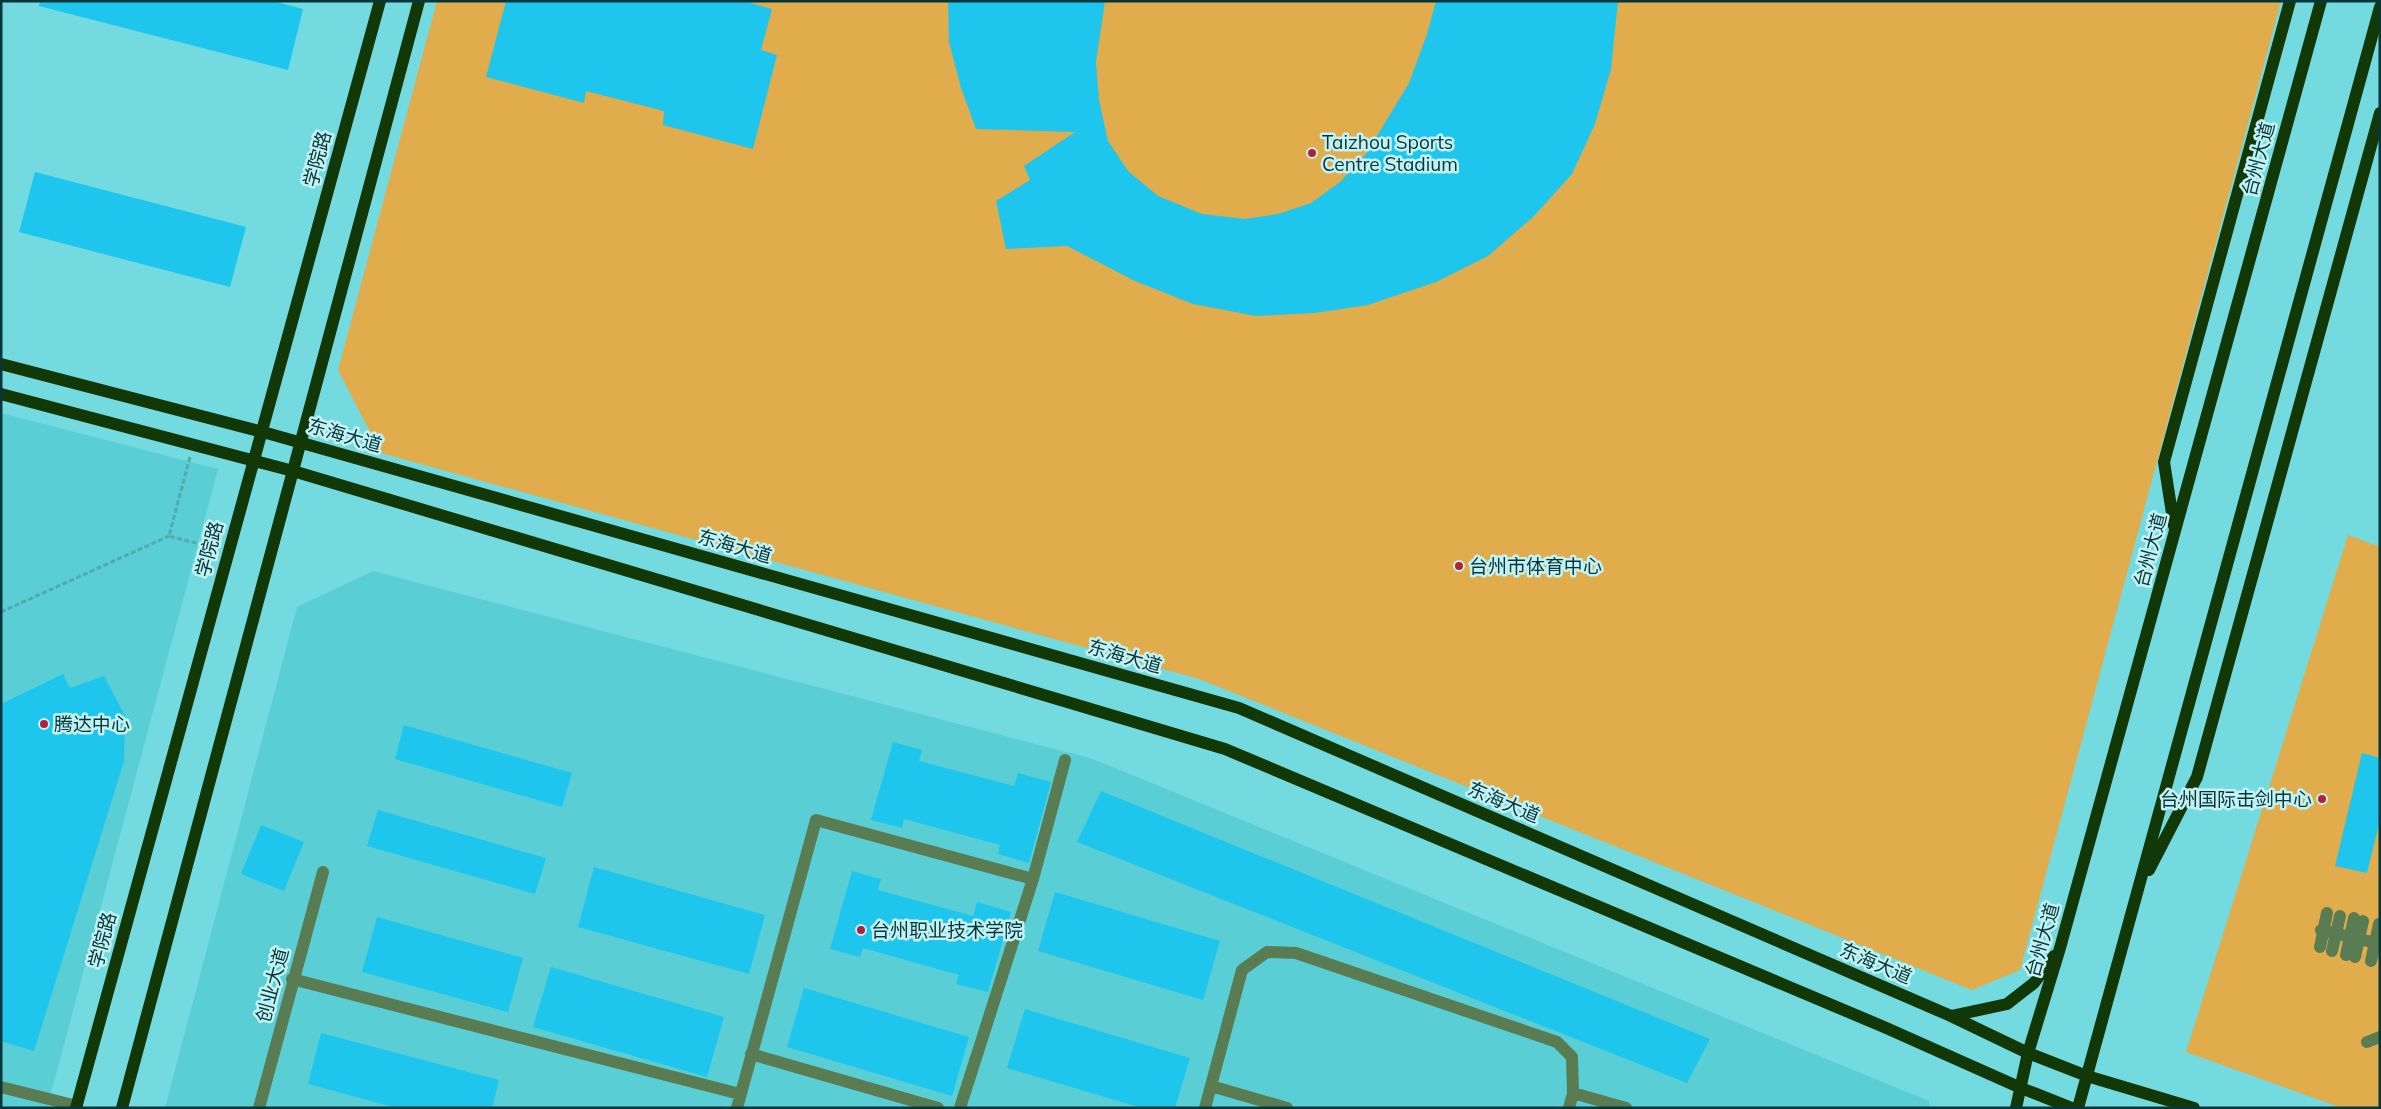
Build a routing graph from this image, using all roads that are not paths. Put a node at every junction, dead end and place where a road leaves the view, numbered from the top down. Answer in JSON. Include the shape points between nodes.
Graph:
{"nodes":[{"id":1,"x":380,"y":1,"type":"edge"},
{"id":2,"x":419,"y":1,"type":"edge"},
{"id":3,"x":2290,"y":1,"type":"edge"},
{"id":4,"x":2321,"y":1,"type":"edge"},
{"id":5,"x":2380,"y":7,"type":"edge"},
{"id":6,"x":2380,"y":113,"type":"edge"},
{"id":7,"x":1,"y":364,"type":"edge"},
{"id":8,"x":1,"y":394,"type":"edge"},
{"id":9,"x":263,"y":432,"type":"junction"},
{"id":10,"x":300,"y":442,"type":"junction"},
{"id":11,"x":252,"y":459,"type":"junction"},
{"id":12,"x":293,"y":471,"type":"junction"},
{"id":13,"x":2175,"y":532,"type":"junction"},
{"id":14,"x":1065,"y":760,"type":"dead end"},
{"id":15,"x":323,"y":872,"type":"dead end"},
{"id":16,"x":1033,"y":879,"type":"junction"},
{"id":17,"x":2136,"y":895,"type":"junction"},
{"id":18,"x":2352,"y":918,"type":"edge"},
{"id":19,"x":2349,"y":946,"type":"edge"},
{"id":20,"x":2060,"y":948,"type":"junction"},
{"id":21,"x":292,"y":979,"type":"junction"},
{"id":22,"x":1951,"y":1016,"type":"junction"},
{"id":23,"x":2380,"y":1037,"type":"edge"},
{"id":24,"x":2366,"y":1042,"type":"dead end"},
{"id":25,"x":2028,"y":1053,"type":"junction"},
{"id":26,"x":752,"y":1054,"type":"junction"},
{"id":27,"x":2087,"y":1076,"type":"junction"},
{"id":28,"x":1211,"y":1086,"type":"junction"},
{"id":29,"x":1,"y":1087,"type":"edge"},
{"id":30,"x":2021,"y":1088,"type":"junction"},
{"id":31,"x":1573,"y":1093,"type":"junction"},
{"id":32,"x":740,"y":1094,"type":"junction"},
{"id":33,"x":76,"y":1107,"type":"edge"},
{"id":34,"x":122,"y":1108,"type":"edge"},
{"id":35,"x":259,"y":1108,"type":"edge"},
{"id":36,"x":737,"y":1108,"type":"edge"},
{"id":37,"x":938,"y":1108,"type":"edge"},
{"id":38,"x":960,"y":1108,"type":"edge"},
{"id":39,"x":1205,"y":1108,"type":"edge"},
{"id":40,"x":1287,"y":1108,"type":"edge"},
{"id":41,"x":1569,"y":1108,"type":"edge"},
{"id":42,"x":1626,"y":1108,"type":"edge"},
{"id":43,"x":2016,"y":1108,"type":"edge"},
{"id":44,"x":2072,"y":1108,"type":"edge"},
{"id":45,"x":2078,"y":1108,"type":"edge"},
{"id":46,"x":2194,"y":1108,"type":"edge"}],
"edges":[{"from":1,"to":9,"type":"main road","name":"学院路"},
{"from":2,"to":10,"type":"main road"},
{"from":3,"to":13,"type":"main road","via":[[2164,462]]},
{"from":4,"to":13,"type":"main road","name":"台州大道"},
{"from":5,"to":17,"type":"main road"},
{"from":6,"to":17,"type":"main road","via":[[2196,777]]},
{"from":7,"to":9,"type":"main road","name":"东海大道"},
{"from":8,"to":11,"type":"main road"},
{"from":9,"to":10,"type":"main road","name":"东海大道"},
{"from":9,"to":11,"type":"main road","name":"学院路"},
{"from":10,"to":12,"type":"main road"},
{"from":10,"to":22,"type":"main road","name":"东海大道","via":[[1239,708]]},
{"from":11,"to":12,"type":"main road"},
{"from":11,"to":33,"type":"main road","name":"学院路"},
{"from":12,"to":30,"type":"main road","via":[[1226,749]]},
{"from":12,"to":34,"type":"main road"},
{"from":13,"to":20,"type":"main road","name":"台州大道"},
{"from":14,"to":16,"type":"street"},
{"from":15,"to":21,"type":"street","name":"创业大道"},
{"from":16,"to":26,"type":"street","via":[[816,820]]},
{"from":16,"to":38,"type":"street"},
{"from":17,"to":27,"type":"main road"},
{"from":18,"to":19,"type":"street"},
{"from":18,"to":19,"type":"street"},
{"from":18,"to":19,"type":"street"},
{"from":20,"to":22,"type":"main road","via":[[2034,983],[2007,1004]]},
{"from":20,"to":25,"type":"main road","name":"台州大道"},
{"from":21,"to":32,"type":"street"},
{"from":21,"to":35,"type":"street","name":"创业大道"},
{"from":22,"to":25,"type":"main road","name":"东海大道"},
{"from":23,"to":24,"type":"street"},
{"from":25,"to":27,"type":"main road","name":"东海大道"},
{"from":25,"to":30,"type":"main road","name":"台州大道"},
{"from":26,"to":32,"type":"street"},
{"from":26,"to":37,"type":"street"},
{"from":27,"to":45,"type":"main road"},
{"from":27,"to":46,"type":"main road","name":"东海大道"},
{"from":28,"to":31,"type":"street","via":[[1242,970],[1267,952],[1296,953],[1556,1042],[1572,1057]]},
{"from":28,"to":39,"type":"street"},
{"from":28,"to":40,"type":"street"},
{"from":29,"to":33,"type":"street"},
{"from":30,"to":43,"type":"main road","name":"台州大道"},
{"from":30,"to":44,"type":"main road"},
{"from":31,"to":41,"type":"street"},
{"from":31,"to":42,"type":"street"},
{"from":32,"to":36,"type":"street"}]}
